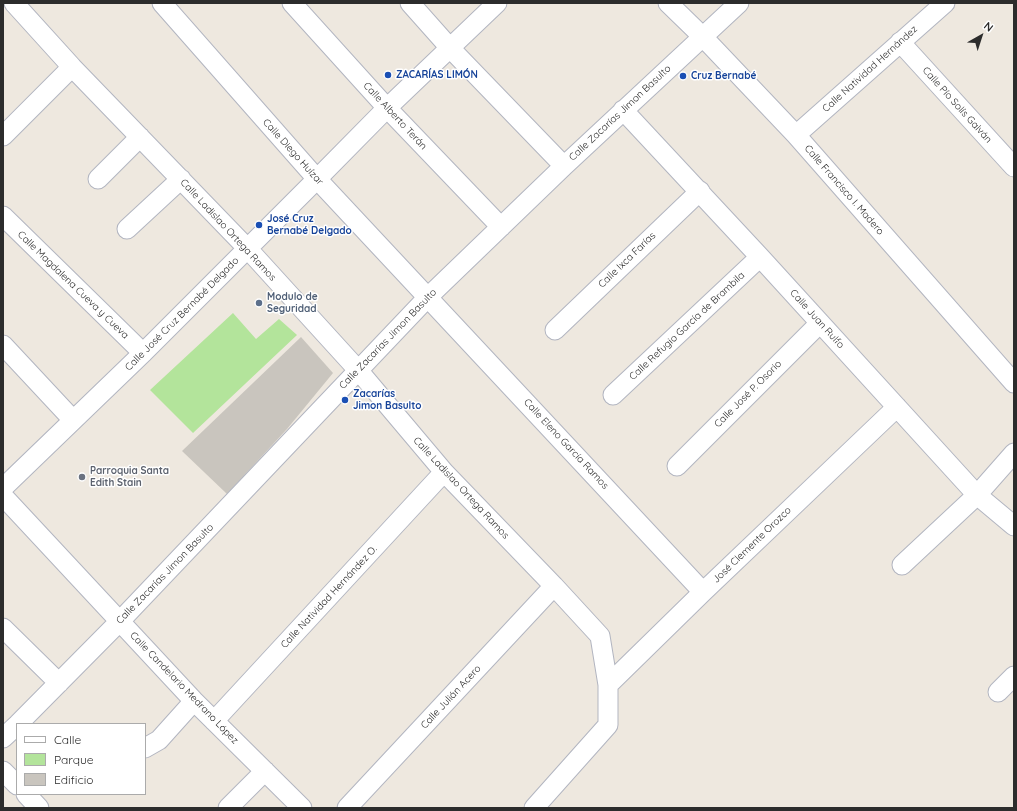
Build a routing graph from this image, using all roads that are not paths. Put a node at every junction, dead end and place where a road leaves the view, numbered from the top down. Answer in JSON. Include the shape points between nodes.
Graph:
{"nodes":[{"id":1,"x":14,"y":3,"type":"edge"},
{"id":2,"x":162,"y":3,"type":"edge"},
{"id":3,"x":292,"y":3,"type":"edge"},
{"id":4,"x":410,"y":3,"type":"edge"},
{"id":5,"x":497,"y":3,"type":"edge"},
{"id":6,"x":668,"y":3,"type":"edge"},
{"id":7,"x":739,"y":3,"type":"edge"},
{"id":8,"x":945,"y":3,"type":"edge"},
{"id":9,"x":703,"y":37,"type":"junction"},
{"id":10,"x":900,"y":42,"type":"junction"},
{"id":11,"x":450,"y":48,"type":"junction"},
{"id":12,"x":72,"y":66,"type":"junction"},
{"id":13,"x":387,"y":108,"type":"junction"},
{"id":14,"x":623,"y":110,"type":"junction"},
{"id":15,"x":796,"y":135,"type":"junction"},
{"id":16,"x":3,"y":136,"type":"edge"},
{"id":17,"x":140,"y":137,"type":"junction"},
{"id":18,"x":564,"y":166,"type":"junction"},
{"id":19,"x":1014,"y":167,"type":"edge"},
{"id":20,"x":98,"y":179,"type":"dead end"},
{"id":21,"x":180,"y":179,"type":"junction"},
{"id":22,"x":317,"y":179,"type":"junction"},
{"id":23,"x":700,"y":191,"type":"junction"},
{"id":24,"x":3,"y":216,"type":"edge"},
{"id":25,"x":501,"y":227,"type":"junction"},
{"id":26,"x":127,"y":229,"type":"dead end"},
{"id":27,"x":247,"y":248,"type":"junction"},
{"id":28,"x":760,"y":257,"type":"junction"},
{"id":29,"x":428,"y":297,"type":"junction"},
{"id":30,"x":820,"y":322,"type":"junction"},
{"id":31,"x":554,"y":330,"type":"dead end"},
{"id":32,"x":3,"y":345,"type":"edge"},
{"id":33,"x":143,"y":353,"type":"junction"},
{"id":34,"x":358,"y":370,"type":"junction"},
{"id":35,"x":1014,"y":383,"type":"edge"},
{"id":36,"x":613,"y":395,"type":"dead end"},
{"id":37,"x":898,"y":407,"type":"junction"},
{"id":38,"x":73,"y":420,"type":"junction"},
{"id":39,"x":1014,"y":453,"type":"edge"},
{"id":40,"x":677,"y":466,"type":"dead end"},
{"id":41,"x":444,"y":472,"type":"junction"},
{"id":42,"x":3,"y":488,"type":"edge"},
{"id":43,"x":977,"y":495,"type":"junction"},
{"id":44,"x":3,"y":496,"type":"edge"},
{"id":45,"x":1014,"y":526,"type":"edge"},
{"id":46,"x":902,"y":565,"type":"dead end"},
{"id":47,"x":554,"y":586,"type":"junction"},
{"id":48,"x":703,"y":592,"type":"junction"},
{"id":49,"x":120,"y":621,"type":"junction"},
{"id":50,"x":3,"y":628,"type":"edge"},
{"id":51,"x":1014,"y":676,"type":"edge"},
{"id":52,"x":59,"y":683,"type":"junction"},
{"id":53,"x":608,"y":685,"type":"junction"},
{"id":54,"x":998,"y":692,"type":"dead end"},
{"id":55,"x":194,"y":702,"type":"junction"},
{"id":56,"x":214,"y":721,"type":"junction"},
{"id":57,"x":18,"y":723,"type":"edge"},
{"id":58,"x":16,"y":725,"type":"edge"},
{"id":59,"x":3,"y":738,"type":"edge"},
{"id":60,"x":146,"y":747,"type":"edge"},
{"id":61,"x":3,"y":771,"type":"edge"},
{"id":62,"x":265,"y":771,"type":"junction"},
{"id":63,"x":16,"y":784,"type":"edge"},
{"id":64,"x":27,"y":795,"type":"edge"},
{"id":65,"x":39,"y":808,"type":"edge"},
{"id":66,"x":228,"y":808,"type":"edge"},
{"id":67,"x":302,"y":808,"type":"edge"},
{"id":68,"x":347,"y":808,"type":"edge"},
{"id":69,"x":534,"y":808,"type":"edge"}],
"edges":[{"from":1,"to":12,"type":"street","name":"Calle Ladislao Ortega Ramos"},
{"from":2,"to":22,"type":"street","name":"Calle Diego Huízar"},
{"from":3,"to":13,"type":"street","name":"Calle Alberto Terán"},
{"from":4,"to":11,"type":"street"},
{"from":5,"to":11,"type":"street","name":"Calle José Cruz Bernabé Delgado"},
{"from":6,"to":9,"type":"street","name":"Calle Francisco I. Madero"},
{"from":7,"to":9,"type":"street","name":"Calle Zacarías Jimon Basulto"},
{"from":8,"to":10,"type":"street","name":"Calle Natividad Hernández"},
{"from":9,"to":14,"type":"street","name":"Calle Zacarías Jimon Basulto"},
{"from":9,"to":15,"type":"street","name":"Calle Francisco I. Madero"},
{"from":10,"to":15,"type":"street","name":"Calle Natividad Hernández"},
{"from":10,"to":19,"type":"street","name":"Calle Pío Solís Galván"},
{"from":11,"to":13,"type":"street","name":"Calle José Cruz Bernabé Delgado"},
{"from":11,"to":18,"type":"street"},
{"from":12,"to":16,"type":"street"},
{"from":12,"to":17,"type":"street","name":"Calle Ladislao Ortega Ramos"},
{"from":13,"to":22,"type":"street","name":"Calle José Cruz Bernabé Delgado"},
{"from":13,"to":25,"type":"street","name":"Calle Alberto Terán"},
{"from":14,"to":18,"type":"street","name":"Calle Zacarías Jimon Basulto"},
{"from":14,"to":23,"type":"street","name":"Calle Juan Rulfo"},
{"from":15,"to":35,"type":"street","name":"Calle Francisco I. Madero"},
{"from":17,"to":20,"type":"street"},
{"from":17,"to":21,"type":"street","name":"Calle Ladislao Ortega Ramos"},
{"from":18,"to":25,"type":"street","name":"Calle Zacarías Jimon Basulto"},
{"from":21,"to":26,"type":"street"},
{"from":21,"to":27,"type":"street","name":"Calle Ladislao Ortega Ramos"},
{"from":22,"to":27,"type":"street","name":"Calle José Cruz Bernabé Delgado"},
{"from":22,"to":29,"type":"street","name":"Calle Diego Huízar"},
{"from":23,"to":28,"type":"street","name":"Calle Juan Rulfo"},
{"from":23,"to":31,"type":"street","name":"Calle Ixca Farías"},
{"from":24,"to":33,"type":"street","name":"Calle Magdalena Cueva y Cueva"},
{"from":25,"to":29,"type":"street","name":"Calle Zacarías Jimon Basulto"},
{"from":27,"to":33,"type":"street","name":"Calle José Cruz Bernabé Delgado"},
{"from":27,"to":34,"type":"street","name":"Calle Ladislao Ortega Ramos"},
{"from":28,"to":30,"type":"street","name":"Calle Juan Rulfo"},
{"from":28,"to":36,"type":"street","name":"Calle Refugio García de Brambila"},
{"from":29,"to":34,"type":"street","name":"Calle Zacarías Jimon Basulto"},
{"from":29,"to":48,"type":"street","name":"Calle Eleno García Ramos"},
{"from":30,"to":37,"type":"street","name":"Calle Juan Rulfo"},
{"from":30,"to":40,"type":"street","name":"Calle José P. Osorio"},
{"from":32,"to":38,"type":"street"},
{"from":33,"to":38,"type":"street","name":"Calle José Cruz Bernabé Delgado"},
{"from":34,"to":41,"type":"street","name":"Calle Ladislao Ortega Ramos"},
{"from":34,"to":49,"type":"street","name":"Calle Zacarías Jimon Basulto"},
{"from":37,"to":43,"type":"street","name":"Calle Juan Rulfo"},
{"from":37,"to":48,"type":"street","name":"José Clemente Orozco"},
{"from":38,"to":42,"type":"street","name":"Calle José Cruz Bernabé Delgado"},
{"from":39,"to":43,"type":"street"},
{"from":41,"to":47,"type":"street","name":"Calle Ladislao Ortega Ramos"},
{"from":41,"to":56,"type":"street","name":"Calle Natividad Hernández O."},
{"from":43,"to":45,"type":"street","name":"Calle Juan Rulfo"},
{"from":43,"to":46,"type":"street"},
{"from":44,"to":49,"type":"street","name":"Calle Candelario Medrano López"},
{"from":47,"to":53,"type":"street","name":"Calle Ladislao Ortega Ramos","via":[[600,636]]},
{"from":47,"to":68,"type":"street","name":"Calle Julián Acero"},
{"from":48,"to":53,"type":"street","name":"José Clemente Orozco"},
{"from":49,"to":52,"type":"street","name":"Calle Zacarías Jimon Basulto"},
{"from":49,"to":55,"type":"street","name":"Calle Candelario Medrano López"},
{"from":50,"to":52,"type":"street"},
{"from":51,"to":54,"type":"street"},
{"from":52,"to":57,"type":"street","name":"Calle Zacarías Jimon Basulto"},
{"from":53,"to":69,"type":"street","name":"Calle Ladislao Ortega Ramos","via":[[608,725]]},
{"from":55,"to":56,"type":"street","name":"Calle Candelario Medrano López"},
{"from":55,"to":60,"type":"street","via":[[159,740]]},
{"from":56,"to":62,"type":"street","name":"Calle Candelario Medrano López"},
{"from":58,"to":59,"type":"street","name":"Calle Zacarías Jimon Basulto"},
{"from":61,"to":63,"type":"street"},
{"from":62,"to":66,"type":"street"},
{"from":62,"to":67,"type":"street","name":"Calle Candelario Medrano López"},
{"from":64,"to":65,"type":"street"}]}
